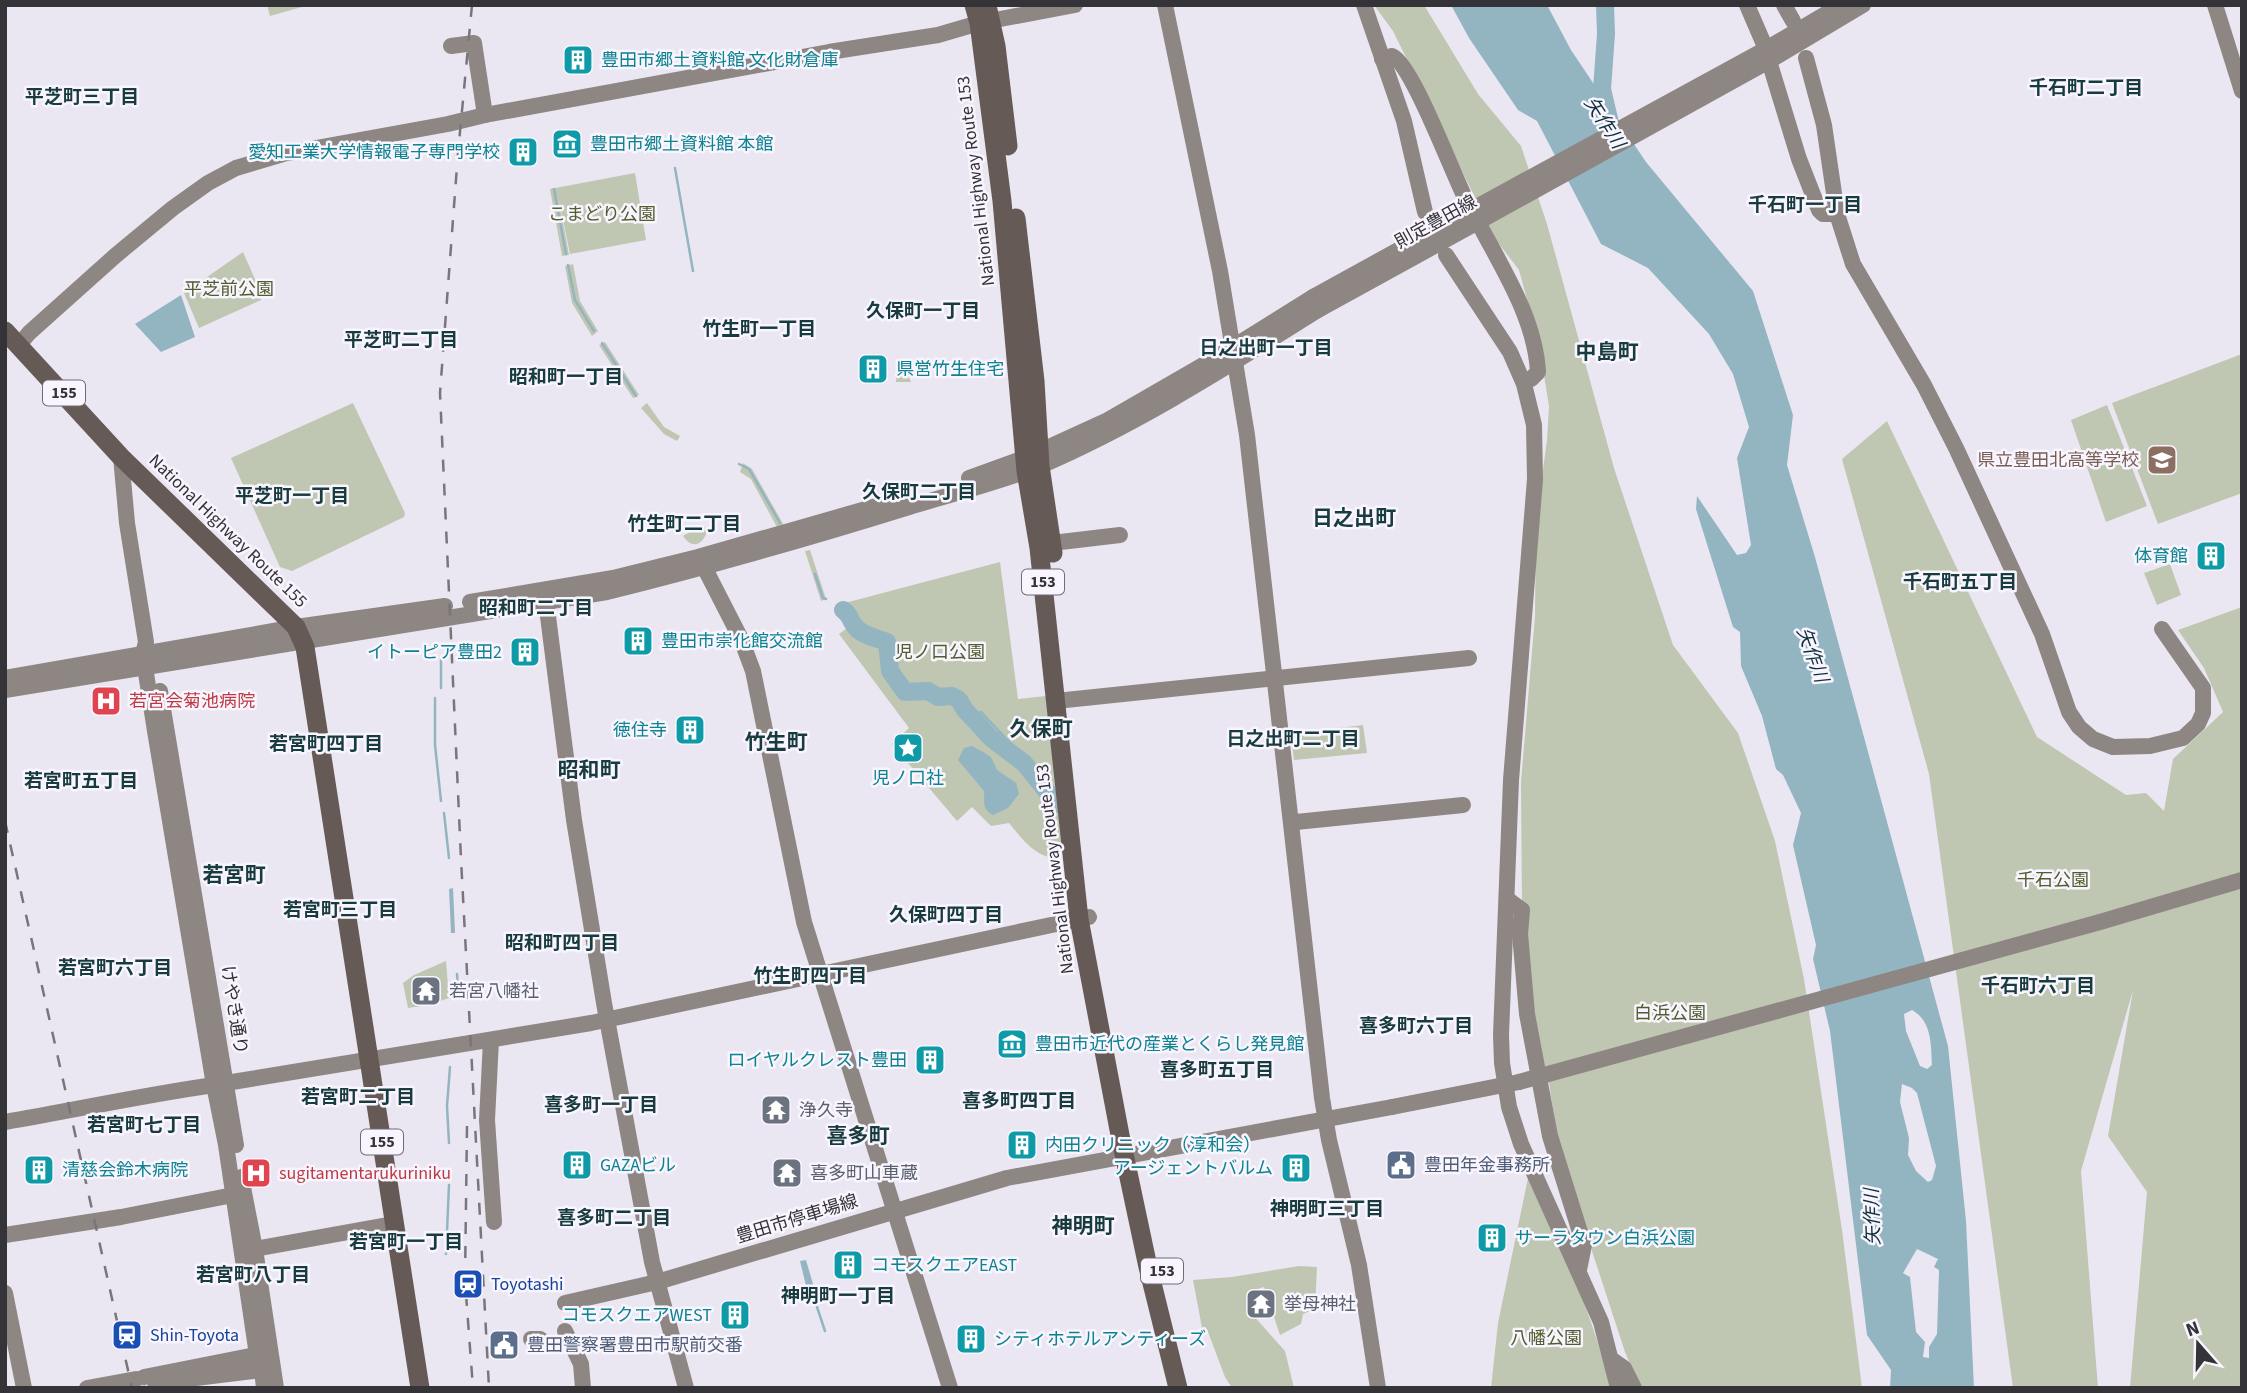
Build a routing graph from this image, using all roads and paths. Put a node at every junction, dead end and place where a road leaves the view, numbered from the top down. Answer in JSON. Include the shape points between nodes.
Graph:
{"nodes":[{"id":1,"x":1076,"y":5,"type":"edge"},
{"id":2,"x":1165,"y":5,"type":"edge"},
{"id":3,"x":1364,"y":5,"type":"edge"},
{"id":4,"x":1747,"y":5,"type":"edge"},
{"id":5,"x":1784,"y":5,"type":"edge"},
{"id":6,"x":1841,"y":5,"type":"edge"},
{"id":7,"x":1863,"y":5,"type":"edge"},
{"id":8,"x":2215,"y":5,"type":"edge"},
{"id":9,"x":983,"y":14,"type":"edge"},
{"id":10,"x":1793,"y":21,"type":"dead end"},
{"id":11,"x":451,"y":46,"type":"dead end"},
{"id":12,"x":1768,"y":55,"type":"junction"},
{"id":13,"x":1806,"y":58,"type":"dead end"},
{"id":14,"x":1382,"y":59,"type":"junction"},
{"id":15,"x":2242,"y":91,"type":"edge"},
{"id":16,"x":485,"y":115,"type":"junction"},
{"id":17,"x":1425,"y":212,"type":"dead end"},
{"id":18,"x":1837,"y":214,"type":"junction"},
{"id":19,"x":1474,"y":216,"type":"junction"},
{"id":20,"x":1446,"y":255,"type":"dead end"},
{"id":21,"x":12,"y":338,"type":"edge"},
{"id":22,"x":1233,"y":355,"type":"junction"},
{"id":23,"x":1523,"y":380,"type":"junction"},
{"id":24,"x":121,"y":457,"type":"junction"},
{"id":25,"x":1033,"y":461,"type":"junction"},
{"id":26,"x":1120,"y":536,"type":"dead end"},
{"id":27,"x":1052,"y":543,"type":"junction"},
{"id":28,"x":701,"y":561,"type":"junction"},
{"id":29,"x":545,"y":596,"type":"junction"},
{"id":30,"x":2162,"y":629,"type":"dead end"},
{"id":31,"x":299,"y":634,"type":"junction"},
{"id":32,"x":149,"y":656,"type":"junction"},
{"id":33,"x":1469,"y":657,"type":"dead end"},
{"id":34,"x":5,"y":678,"type":"edge"},
{"id":35,"x":1273,"y":679,"type":"junction"},
{"id":36,"x":5,"y":690,"type":"edge"},
{"id":37,"x":1061,"y":700,"type":"junction"},
{"id":38,"x":1463,"y":805,"type":"dead end"},
{"id":39,"x":1296,"y":822,"type":"dead end"},
{"id":40,"x":2242,"y":880,"type":"edge"},
{"id":41,"x":1507,"y":899,"type":"junction"},
{"id":42,"x":1084,"y":918,"type":"junction"},
{"id":43,"x":821,"y":974,"type":"junction"},
{"id":44,"x":607,"y":1019,"type":"junction"},
{"id":45,"x":491,"y":1040,"type":"junction"},
{"id":46,"x":369,"y":1060,"type":"junction"},
{"id":47,"x":1544,"y":1075,"type":"junction"},
{"id":48,"x":220,"y":1084,"type":"junction"},
{"id":49,"x":1325,"y":1119,"type":"junction"},
{"id":50,"x":5,"y":1122,"type":"edge"},
{"id":51,"x":1131,"y":1155,"type":"junction"},
{"id":52,"x":233,"y":1195,"type":"junction"},
{"id":53,"x":894,"y":1210,"type":"junction"},
{"id":54,"x":494,"y":1222,"type":"dead end"},
{"id":55,"x":393,"y":1224,"type":"junction"},
{"id":56,"x":5,"y":1235,"type":"edge"},
{"id":57,"x":256,"y":1249,"type":"junction"},
{"id":58,"x":1579,"y":1270,"type":"junction"},
{"id":59,"x":657,"y":1282,"type":"junction"},
{"id":60,"x":5,"y":1293,"type":"edge"},
{"id":61,"x":565,"y":1303,"type":"dead end"},
{"id":62,"x":565,"y":1331,"type":"dead end"},
{"id":63,"x":1611,"y":1359,"type":"junction"},
{"id":64,"x":265,"y":1362,"type":"junction"},
{"id":65,"x":139,"y":1383,"type":"edge"},
{"id":66,"x":24,"y":1388,"type":"edge"},
{"id":67,"x":87,"y":1388,"type":"edge"},
{"id":68,"x":264,"y":1388,"type":"edge"},
{"id":69,"x":276,"y":1388,"type":"edge"},
{"id":70,"x":420,"y":1388,"type":"edge"},
{"id":71,"x":583,"y":1388,"type":"edge"},
{"id":72,"x":686,"y":1388,"type":"edge"},
{"id":73,"x":950,"y":1388,"type":"edge"},
{"id":74,"x":1178,"y":1388,"type":"edge"},
{"id":75,"x":1189,"y":1388,"type":"edge"},
{"id":76,"x":1378,"y":1388,"type":"edge"},
{"id":77,"x":1618,"y":1388,"type":"edge"},
{"id":78,"x":1634,"y":1388,"type":"edge"}],
"edges":[{"from":1,"to":9,"type":"street"},
{"from":2,"to":22,"type":"street"},
{"from":3,"to":14,"type":"street"},
{"from":4,"to":12,"type":"street"},
{"from":5,"to":10,"type":"street"},
{"from":6,"to":12,"type":"street","name":"則定豊田線"},
{"from":7,"to":12,"type":"street","name":"則定豊田線"},
{"from":8,"to":15,"type":"street"},
{"from":9,"to":16,"type":"street","via":[[937,35]]},
{"from":9,"to":25,"type":"highway","name":"National Highway Route 153","number":"153"},
{"from":11,"to":16,"type":"street","via":[[474,43]]},
{"from":12,"to":18,"type":"street","via":[[1819,210]]},
{"from":12,"to":19,"type":"street","name":"則定豊田線"},
{"from":13,"to":18,"type":"street","via":[[1824,125]]},
{"from":14,"to":17,"type":"street","via":[[1404,121]]},
{"from":14,"to":19,"type":"street","via":[[1392,56],[1402,63]]},
{"from":16,"to":21,"type":"street","via":[[283,154],[236,168],[173,208],[29,332]]},
{"from":18,"to":30,"type":"street","via":[[1853,264],[1924,385],[1984,505],[2042,634],[2069,712],[2078,727],[2094,739],[2113,747],[2150,746],[2183,738],[2198,724],[2203,688]]},
{"from":19,"to":22,"type":"street","name":"則定豊田線","bridge":true},
{"from":19,"to":23,"type":"street","via":[[1526,321],[1538,372]]},
{"from":20,"to":23,"type":"street","via":[[1493,323]]},
{"from":21,"to":24,"type":"highway","name":"National Highway Route 155","number":"155"},
{"from":22,"to":25,"type":"street","name":"則定豊田線"},
{"from":22,"to":35,"type":"street","via":[[1247,435]]},
{"from":23,"to":41,"type":"street","via":[[1534,425],[1535,479],[1512,766]]},
{"from":24,"to":31,"type":"highway","name":"National Highway Route 155","number":"155"},
{"from":24,"to":32,"type":"street"},
{"from":25,"to":27,"type":"highway","name":"National Highway Route 153","number":"153"},
{"from":25,"to":28,"type":"street","name":"則定豊田線","via":[[853,524]]},
{"from":25,"to":37,"type":"highway","name":"National Highway Route 153","number":"153","via":[[1039,548]]},
{"from":26,"to":27,"type":"street"},
{"from":27,"to":37,"type":"highway","name":"National Highway Route 153","number":"153"},
{"from":28,"to":29,"type":"street","name":"則定豊田線"},
{"from":28,"to":43,"type":"street","via":[[753,671],[799,900]]},
{"from":29,"to":31,"type":"street","name":"則定豊田線"},
{"from":29,"to":44,"type":"street","via":[[574,820]]},
{"from":31,"to":32,"type":"street","name":"則定豊田線"},
{"from":31,"to":46,"type":"highway","number":"155"},
{"from":32,"to":34,"type":"street"},
{"from":32,"to":36,"type":"street"},
{"from":32,"to":48,"type":"street"},
{"from":33,"to":35,"type":"street"},
{"from":35,"to":37,"type":"street"},
{"from":35,"to":49,"type":"street"},
{"from":37,"to":42,"type":"highway","name":"National Highway Route 153","number":"153"},
{"from":38,"to":39,"type":"street"},
{"from":40,"to":47,"type":"street","name":"豊田市停車場線"},
{"from":41,"to":47,"type":"street","via":[[1521,910],[1526,1000]]},
{"from":41,"to":58,"type":"street","via":[[1501,1035],[1509,1107],[1528,1161]]},
{"from":42,"to":43,"type":"street"},
{"from":42,"to":51,"type":"highway","name":"National Highway Route 153","number":"153"},
{"from":43,"to":44,"type":"street"},
{"from":43,"to":53,"type":"street"},
{"from":44,"to":45,"type":"street"},
{"from":44,"to":59,"type":"street"},
{"from":45,"to":46,"type":"street"},
{"from":45,"to":54,"type":"street","via":[[487,1119]]},
{"from":46,"to":48,"type":"street"},
{"from":46,"to":55,"type":"highway","number":"155"},
{"from":47,"to":49,"type":"street","name":"豊田市停車場線","bridge":true},
{"from":47,"to":58,"type":"street","via":[[1550,1136],[1584,1245]]},
{"from":48,"to":50,"type":"street"},
{"from":48,"to":52,"type":"street"},
{"from":48,"to":57,"type":"street"},
{"from":49,"to":51,"type":"street","name":"豊田市停車場線"},
{"from":49,"to":76,"type":"street","via":[[1359,1265]]},
{"from":51,"to":53,"type":"street","name":"豊田市停車場線","via":[[1007,1178]]},
{"from":51,"to":74,"type":"highway","name":"National Highway Route 153","number":"153"},
{"from":51,"to":75,"type":"highway","name":"National Highway Route 153","number":"153"},
{"from":52,"to":56,"type":"street"},
{"from":52,"to":64,"type":"street"},
{"from":53,"to":59,"type":"street","name":"豊田市停車場線"},
{"from":53,"to":73,"type":"street"},
{"from":55,"to":57,"type":"street"},
{"from":55,"to":70,"type":"highway","number":"155"},
{"from":57,"to":64,"type":"street"},
{"from":58,"to":63,"type":"street"},
{"from":59,"to":61,"type":"street","name":"豊田市停車場線"},
{"from":59,"to":72,"type":"street"},
{"from":60,"to":66,"type":"street"},
{"from":62,"to":71,"type":"street","via":[[581,1364]]},
{"from":63,"to":77,"type":"street"},
{"from":63,"to":78,"type":"street","via":[[1624,1368]]},
{"from":64,"to":65,"type":"street"},
{"from":64,"to":68,"type":"street"},
{"from":64,"to":69,"type":"street"},
{"from":65,"to":67,"type":"street"}]}
